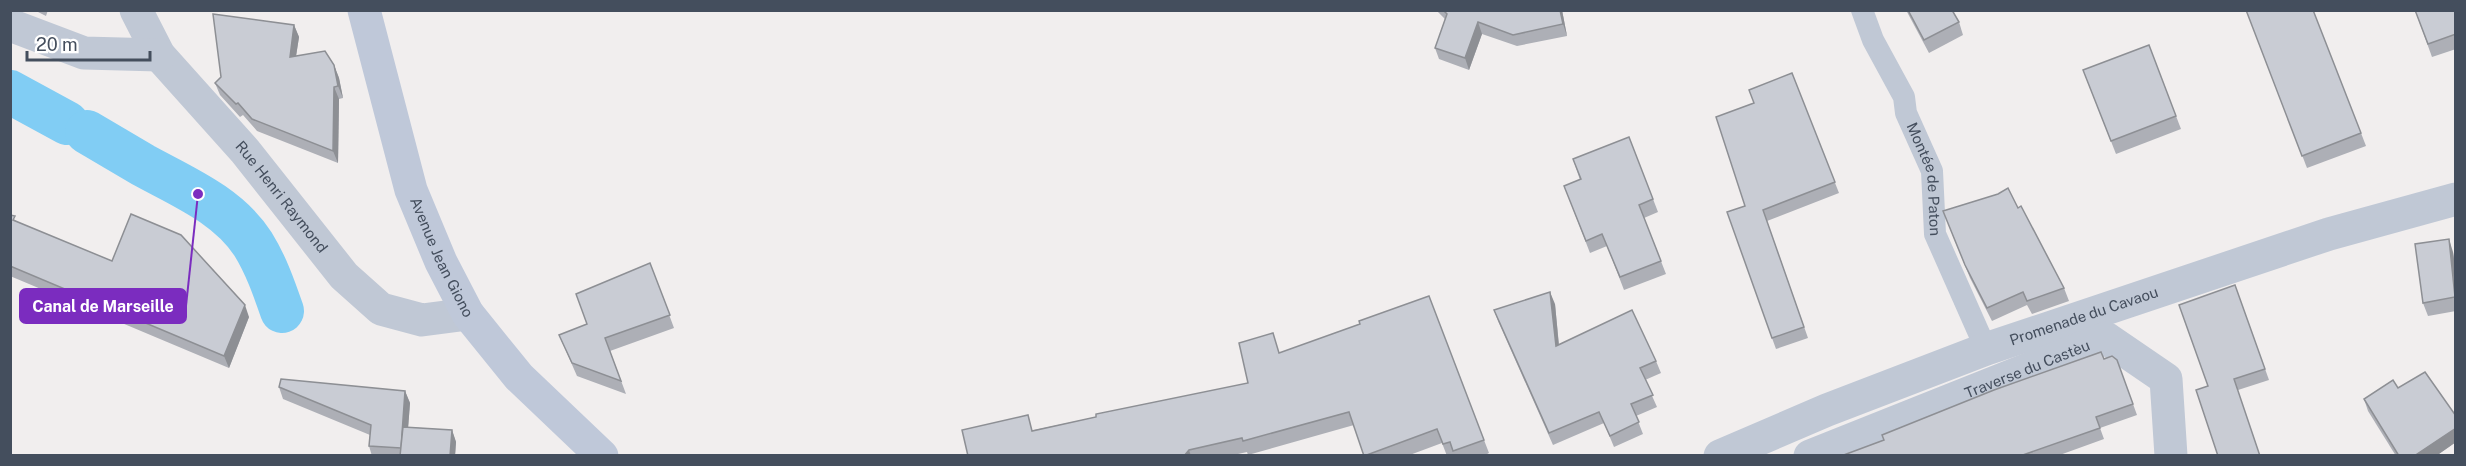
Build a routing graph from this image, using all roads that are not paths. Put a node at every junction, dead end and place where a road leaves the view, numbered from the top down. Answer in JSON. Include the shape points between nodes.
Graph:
{"nodes":[{"id":1,"x":136,"y":10,"type":"edge"},
{"id":2,"x":364,"y":10,"type":"edge"},
{"id":3,"x":1862,"y":10,"type":"edge"},
{"id":4,"x":10,"y":25,"type":"edge"},
{"id":5,"x":159,"y":55,"type":"junction"},
{"id":6,"x":2456,"y":199,"type":"edge"},
{"id":7,"x":468,"y":314,"type":"junction"},
{"id":8,"x":1986,"y":349,"type":"junction"},
{"id":9,"x":602,"y":456,"type":"edge"},
{"id":10,"x":1720,"y":456,"type":"edge"},
{"id":11,"x":1810,"y":456,"type":"edge"},
{"id":12,"x":2171,"y":456,"type":"edge"}],
"edges":[{"from":1,"to":5,"type":"street","name":"Rue Henri Raymond"},
{"from":2,"to":7,"type":"street","name":"Avenue Jean Giono","via":[[411,190]]},
{"from":3,"to":8,"type":"lane","name":"Montée de Paton","via":[[1904,97],[1906,113],[1932,171],[1935,234]]},
{"from":4,"to":5,"type":"street","via":[[84,53]]},
{"from":5,"to":7,"type":"street","name":"Rue Henri Raymond","via":[[245,151],[344,276],[381,309],[422,320]]},
{"from":6,"to":8,"type":"street","name":"Promenade du Cavaou","via":[[2329,234]]},
{"from":7,"to":9,"type":"street","name":"Avenue Jean Giono","via":[[519,377]]},
{"from":8,"to":10,"type":"street","name":"Promenade du Cavaou"},
{"from":11,"to":12,"type":"street","name":"Traverse du Castèu","via":[[2106,338],[2166,379]]}]}
